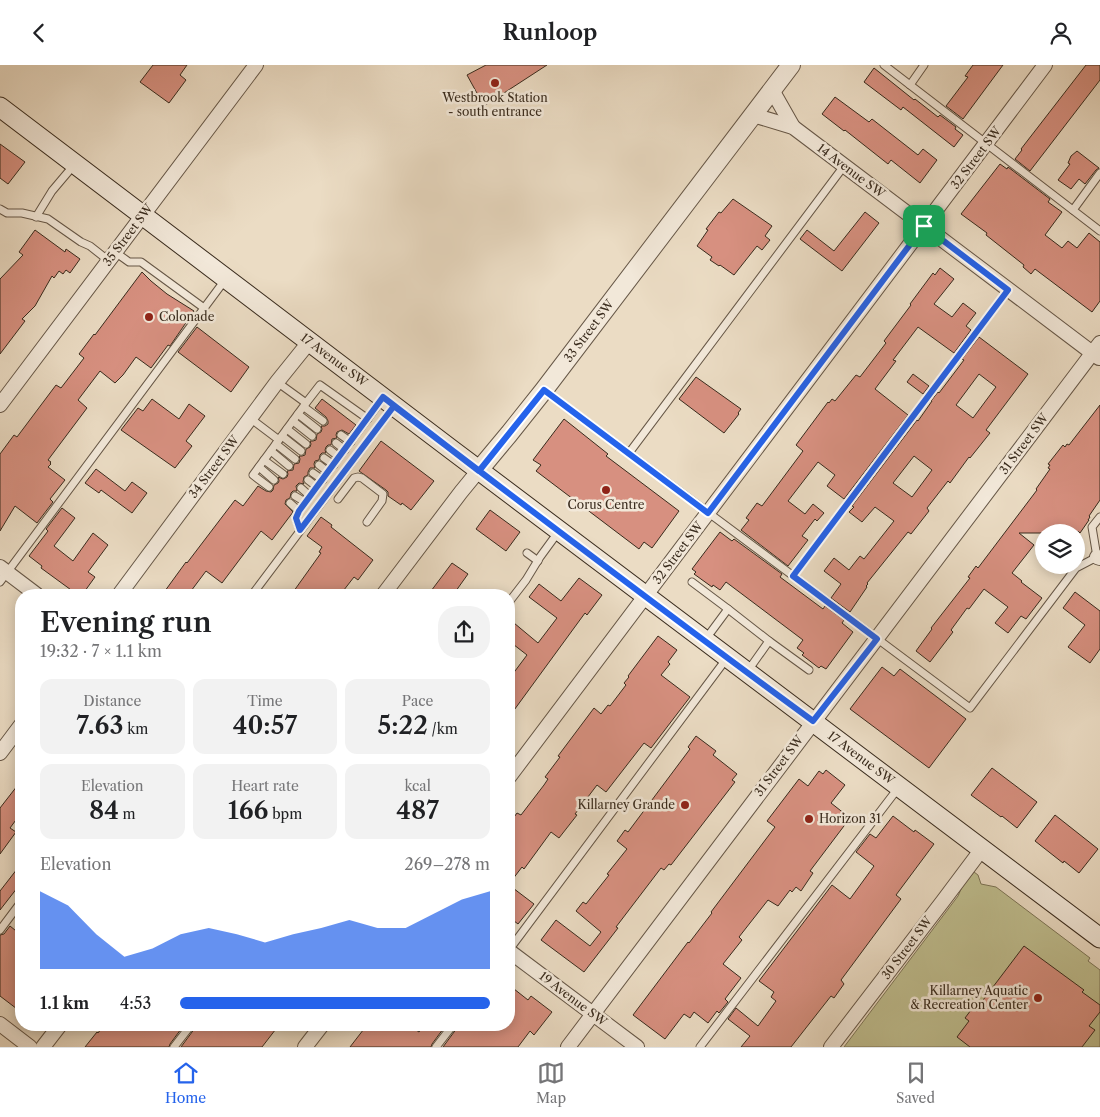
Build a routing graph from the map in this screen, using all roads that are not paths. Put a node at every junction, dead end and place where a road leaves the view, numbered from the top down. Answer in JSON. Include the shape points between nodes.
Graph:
{"nodes":[{"id":1,"x":256,"y":65,"type":"edge"},
{"id":2,"x":791,"y":65,"type":"edge"},
{"id":3,"x":884,"y":65,"type":"edge"},
{"id":4,"x":924,"y":65,"type":"edge"},
{"id":5,"x":1045,"y":65,"type":"edge"},
{"id":6,"x":910,"y":85,"type":"junction"},
{"id":7,"x":772,"y":90,"type":"junction"},
{"id":8,"x":0,"y":107,"type":"edge"},
{"id":9,"x":753,"y":115,"type":"junction"},
{"id":10,"x":793,"y":127,"type":"junction"},
{"id":11,"x":986,"y":144,"type":"junction"},
{"id":12,"x":75,"y":164,"type":"junction"},
{"id":13,"x":844,"y":166,"type":"junction"},
{"id":14,"x":1100,"y":173,"type":"edge"},
{"id":15,"x":0,"y":209,"type":"edge"},
{"id":16,"x":1073,"y":210,"type":"junction"},
{"id":17,"x":143,"y":215,"type":"junction"},
{"id":18,"x":36,"y":217,"type":"junction"},
{"id":19,"x":924,"y":226,"type":"junction"},
{"id":20,"x":1100,"y":231,"type":"edge"},
{"id":21,"x":112,"y":256,"type":"junction"},
{"id":22,"x":226,"y":278,"type":"junction"},
{"id":23,"x":1008,"y":290,"type":"junction"},
{"id":24,"x":204,"y":308,"type":"junction"},
{"id":25,"x":310,"y":341,"type":"junction"},
{"id":26,"x":1098,"y":352,"type":"edge"},
{"id":27,"x":277,"y":382,"type":"junction"},
{"id":28,"x":544,"y":390,"type":"junction"},
{"id":29,"x":389,"y":402,"type":"junction"},
{"id":30,"x":0,"y":405,"type":"edge"},
{"id":31,"x":305,"y":405,"type":"junction"},
{"id":32,"x":298,"y":414,"type":"junction"},
{"id":33,"x":250,"y":418,"type":"junction"},
{"id":34,"x":368,"y":419,"type":"junction"},
{"id":35,"x":293,"y":421,"type":"junction"},
{"id":36,"x":323,"y":421,"type":"dead end"},
{"id":37,"x":287,"y":429,"type":"junction"},
{"id":38,"x":317,"y":429,"type":"dead end"},
{"id":39,"x":341,"y":435,"type":"dead end"},
{"id":40,"x":312,"y":436,"type":"dead end"},
{"id":41,"x":279,"y":440,"type":"junction"},
{"id":42,"x":351,"y":442,"type":"junction"},
{"id":43,"x":336,"y":443,"type":"dead end"},
{"id":44,"x":306,"y":444,"type":"dead end"},
{"id":45,"x":330,"y":450,"type":"dead end"},
{"id":46,"x":345,"y":450,"type":"junction"},
{"id":47,"x":271,"y":451,"type":"junction"},
{"id":48,"x":301,"y":451,"type":"dead end"},
{"id":49,"x":629,"y":453,"type":"junction"},
{"id":50,"x":339,"y":457,"type":"junction"},
{"id":51,"x":324,"y":458,"type":"dead end"},
{"id":52,"x":294,"y":459,"type":"dead end"},
{"id":53,"x":262,"y":464,"type":"junction"},
{"id":54,"x":319,"y":465,"type":"dead end"},
{"id":55,"x":334,"y":465,"type":"junction"},
{"id":56,"x":289,"y":466,"type":"dead end"},
{"id":57,"x":479,"y":471,"type":"junction"},
{"id":58,"x":328,"y":472,"type":"junction"},
{"id":59,"x":313,"y":473,"type":"dead end"},
{"id":60,"x":283,"y":474,"type":"dead end"},
{"id":61,"x":274,"y":480,"type":"dead end"},
{"id":62,"x":308,"y":480,"type":"dead end"},
{"id":63,"x":322,"y":480,"type":"junction"},
{"id":64,"x":268,"y":487,"type":"dead end"},
{"id":65,"x":317,"y":487,"type":"junction"},
{"id":66,"x":301,"y":488,"type":"dead end"},
{"id":67,"x":295,"y":496,"type":"dead end"},
{"id":68,"x":308,"y":499,"type":"junction"},
{"id":69,"x":338,"y":499,"type":"dead end"},
{"id":70,"x":290,"y":503,"type":"dead end"},
{"id":71,"x":299,"y":511,"type":"junction"},
{"id":72,"x":708,"y":513,"type":"junction"},
{"id":73,"x":1100,"y":517,"type":"edge"},
{"id":74,"x":367,"y":521,"type":"dead end"},
{"id":75,"x":300,"y":530,"type":"junction"},
{"id":76,"x":560,"y":531,"type":"junction"},
{"id":77,"x":527,"y":553,"type":"dead end"},
{"id":78,"x":1099,"y":558,"type":"edge"},
{"id":79,"x":538,"y":561,"type":"junction"},
{"id":80,"x":2,"y":574,"type":"edge"},
{"id":81,"x":793,"y":576,"type":"junction"},
{"id":82,"x":692,"y":582,"type":"dead end"},
{"id":83,"x":27,"y":589,"type":"edge"},
{"id":84,"x":123,"y":589,"type":"edge"},
{"id":85,"x":256,"y":589,"type":"edge"},
{"id":86,"x":388,"y":589,"type":"edge"},
{"id":87,"x":515,"y":594,"type":"edge"},
{"id":88,"x":646,"y":596,"type":"junction"},
{"id":89,"x":728,"y":609,"type":"junction"},
{"id":90,"x":877,"y":639,"type":"junction"},
{"id":91,"x":705,"y":640,"type":"junction"},
{"id":92,"x":769,"y":641,"type":"junction"},
{"id":93,"x":728,"y":657,"type":"junction"},
{"id":94,"x":809,"y":670,"type":"dead end"},
{"id":95,"x":747,"y":672,"type":"junction"},
{"id":96,"x":813,"y":721,"type":"junction"},
{"id":97,"x":15,"y":733,"type":"edge"},
{"id":98,"x":0,"y":753,"type":"edge"},
{"id":99,"x":515,"y":769,"type":"edge"},
{"id":100,"x":900,"y":787,"type":"junction"},
{"id":101,"x":982,"y":849,"type":"junction"},
{"id":102,"x":15,"y":910,"type":"edge"},
{"id":103,"x":0,"y":930,"type":"edge"},
{"id":104,"x":1100,"y":938,"type":"edge"},
{"id":105,"x":515,"y":942,"type":"edge"},
{"id":106,"x":515,"y":955,"type":"edge"},
{"id":107,"x":593,"y":1014,"type":"junction"},
{"id":108,"x":0,"y":1024,"type":"edge"},
{"id":109,"x":55,"y":1031,"type":"edge"},
{"id":110,"x":186,"y":1031,"type":"edge"},
{"id":111,"x":318,"y":1031,"type":"edge"},
{"id":112,"x":448,"y":1031,"type":"edge"},
{"id":113,"x":30,"y":1047,"type":"edge"},
{"id":114,"x":43,"y":1047,"type":"edge"},
{"id":115,"x":174,"y":1047,"type":"edge"},
{"id":116,"x":306,"y":1047,"type":"edge"},
{"id":117,"x":436,"y":1047,"type":"edge"},
{"id":118,"x":568,"y":1047,"type":"edge"},
{"id":119,"x":637,"y":1047,"type":"edge"},
{"id":120,"x":700,"y":1047,"type":"edge"},
{"id":121,"x":832,"y":1047,"type":"edge"}],
"edges":[{"from":1,"to":17,"type":"street","name":"35 Street SW"},
{"from":2,"to":7,"type":"street","name":"33 Street SW"},
{"from":3,"to":6,"type":"lane"},
{"from":4,"to":6,"type":"lane"},
{"from":5,"to":11,"type":"street","name":"32 Street SW"},
{"from":6,"to":11,"type":"lane"},
{"from":7,"to":9,"type":"street","name":"33 Street SW"},
{"from":7,"to":10,"type":"street","name":"14 Avenue SW"},
{"from":8,"to":12,"type":"main road","name":"17 Avenue SW"},
{"from":9,"to":10,"type":"street","name":"14 Avenue SW"},
{"from":9,"to":28,"type":"street","name":"33 Street SW"},
{"from":10,"to":13,"type":"street","name":"14 Avenue SW"},
{"from":11,"to":16,"type":"lane"},
{"from":11,"to":19,"type":"street","name":"32 Street SW"},
{"from":12,"to":17,"type":"main road","name":"17 Avenue SW"},
{"from":12,"to":18,"type":"lane","via":[[52,191]]},
{"from":13,"to":19,"type":"street","name":"14 Avenue SW"},
{"from":13,"to":49,"type":"lane"},
{"from":14,"to":16,"type":"lane"},
{"from":15,"to":18,"type":"lane"},
{"from":16,"to":20,"type":"lane"},
{"from":17,"to":21,"type":"street","name":"35 Street SW"},
{"from":17,"to":22,"type":"main road","name":"17 Avenue SW"},
{"from":18,"to":21,"type":"lane","via":[[48,219],[81,242]]},
{"from":19,"to":23,"type":"street","name":"14 Avenue SW"},
{"from":19,"to":72,"type":"street","name":"32 Street SW"},
{"from":21,"to":24,"type":"lane","via":[[141,262]]},
{"from":21,"to":30,"type":"street","name":"35 Street SW"},
{"from":22,"to":24,"type":"lane"},
{"from":22,"to":25,"type":"main road","name":"17 Avenue SW"},
{"from":23,"to":26,"type":"street","name":"14 Avenue SW"},
{"from":23,"to":81,"type":"lane"},
{"from":24,"to":80,"type":"lane"},
{"from":25,"to":27,"type":"street","name":"34 Street SW"},
{"from":25,"to":29,"type":"main road","name":"17 Avenue SW"},
{"from":26,"to":90,"type":"street","name":"31 Street SW"},
{"from":27,"to":31,"type":"lane"},
{"from":27,"to":33,"type":"street","name":"34 Street SW"},
{"from":28,"to":49,"type":"lane"},
{"from":28,"to":57,"type":"street","name":"33 Street SW"},
{"from":29,"to":34,"type":"lane"},
{"from":29,"to":57,"type":"main road","name":"17 Avenue SW"},
{"from":29,"to":75,"type":"lane"},
{"from":31,"to":32,"type":"lane"},
{"from":31,"to":34,"type":"lane","via":[[320,385]]},
{"from":31,"to":36,"type":"lane"},
{"from":32,"to":35,"type":"lane"},
{"from":32,"to":38,"type":"lane"},
{"from":33,"to":41,"type":"lane"},
{"from":33,"to":84,"type":"street","name":"34 Street SW"},
{"from":34,"to":42,"type":"lane"},
{"from":35,"to":37,"type":"lane"},
{"from":35,"to":40,"type":"lane"},
{"from":37,"to":41,"type":"lane"},
{"from":37,"to":44,"type":"lane"},
{"from":39,"to":42,"type":"lane"},
{"from":41,"to":47,"type":"lane"},
{"from":41,"to":48,"type":"lane"},
{"from":41,"to":52,"type":"lane"},
{"from":42,"to":46,"type":"lane"},
{"from":43,"to":46,"type":"lane"},
{"from":45,"to":50,"type":"lane"},
{"from":46,"to":50,"type":"lane"},
{"from":47,"to":53,"type":"lane"},
{"from":47,"to":56,"type":"lane"},
{"from":49,"to":72,"type":"lane"},
{"from":50,"to":55,"type":"lane"},
{"from":51,"to":55,"type":"lane"},
{"from":53,"to":60,"type":"lane"},
{"from":53,"to":61,"type":"lane"},
{"from":53,"to":64,"type":"lane","via":[[253,475]]},
{"from":54,"to":58,"type":"lane"},
{"from":55,"to":58,"type":"lane"},
{"from":57,"to":76,"type":"main road","name":"17 Avenue SW"},
{"from":57,"to":86,"type":"street","name":"33 Street SW"},
{"from":58,"to":63,"type":"lane"},
{"from":59,"to":63,"type":"lane"},
{"from":62,"to":65,"type":"lane"},
{"from":63,"to":65,"type":"lane"},
{"from":65,"to":68,"type":"lane"},
{"from":66,"to":68,"type":"lane"},
{"from":67,"to":68,"type":"lane"},
{"from":68,"to":71,"type":"lane"},
{"from":69,"to":74,"type":"lane","via":[[354,478],[362,478],[383,498]]},
{"from":70,"to":71,"type":"lane"},
{"from":71,"to":75,"type":"lane","via":[[296,518]]},
{"from":72,"to":81,"type":"lane"},
{"from":72,"to":88,"type":"street","name":"32 Street SW"},
{"from":73,"to":78,"type":"lane","via":[[1092,527]]},
{"from":75,"to":85,"type":"lane"},
{"from":76,"to":79,"type":"lane"},
{"from":76,"to":88,"type":"main road","name":"17 Avenue SW"},
{"from":77,"to":79,"type":"lane"},
{"from":78,"to":90,"type":"lane","via":[[1076,568],[970,708]]},
{"from":79,"to":87,"type":"lane"},
{"from":80,"to":83,"type":"street"},
{"from":81,"to":90,"type":"lane"},
{"from":82,"to":89,"type":"lane"},
{"from":88,"to":91,"type":"main road","name":"17 Avenue SW"},
{"from":88,"to":99,"type":"street","name":"32 Street SW"},
{"from":89,"to":91,"type":"lane"},
{"from":89,"to":92,"type":"lane"},
{"from":90,"to":96,"type":"street","name":"31 Street SW"},
{"from":91,"to":93,"type":"main road","name":"17 Avenue SW"},
{"from":92,"to":94,"type":"lane"},
{"from":92,"to":95,"type":"lane"},
{"from":93,"to":95,"type":"main road","name":"17 Avenue SW"},
{"from":93,"to":105,"type":"lane"},
{"from":95,"to":96,"type":"main road","name":"17 Avenue SW"},
{"from":96,"to":100,"type":"main road","name":"17 Avenue SW"},
{"from":96,"to":107,"type":"street","name":"31 Street SW"},
{"from":97,"to":98,"type":"street"},
{"from":100,"to":101,"type":"main road","name":"17 Avenue SW"},
{"from":100,"to":120,"type":"lane"},
{"from":101,"to":104,"type":"main road","name":"17 Avenue SW"},
{"from":101,"to":121,"type":"street","name":"30 Street SW"},
{"from":102,"to":103,"type":"lane"},
{"from":106,"to":107,"type":"street","name":"19 Avenue SW"},
{"from":107,"to":118,"type":"street","name":"31 Street SW"},
{"from":107,"to":119,"type":"street","name":"19 Avenue SW"},
{"from":108,"to":113,"type":"street"},
{"from":109,"to":114,"type":"street"},
{"from":110,"to":115,"type":"lane"},
{"from":111,"to":116,"type":"street"},
{"from":112,"to":117,"type":"lane"}]}
